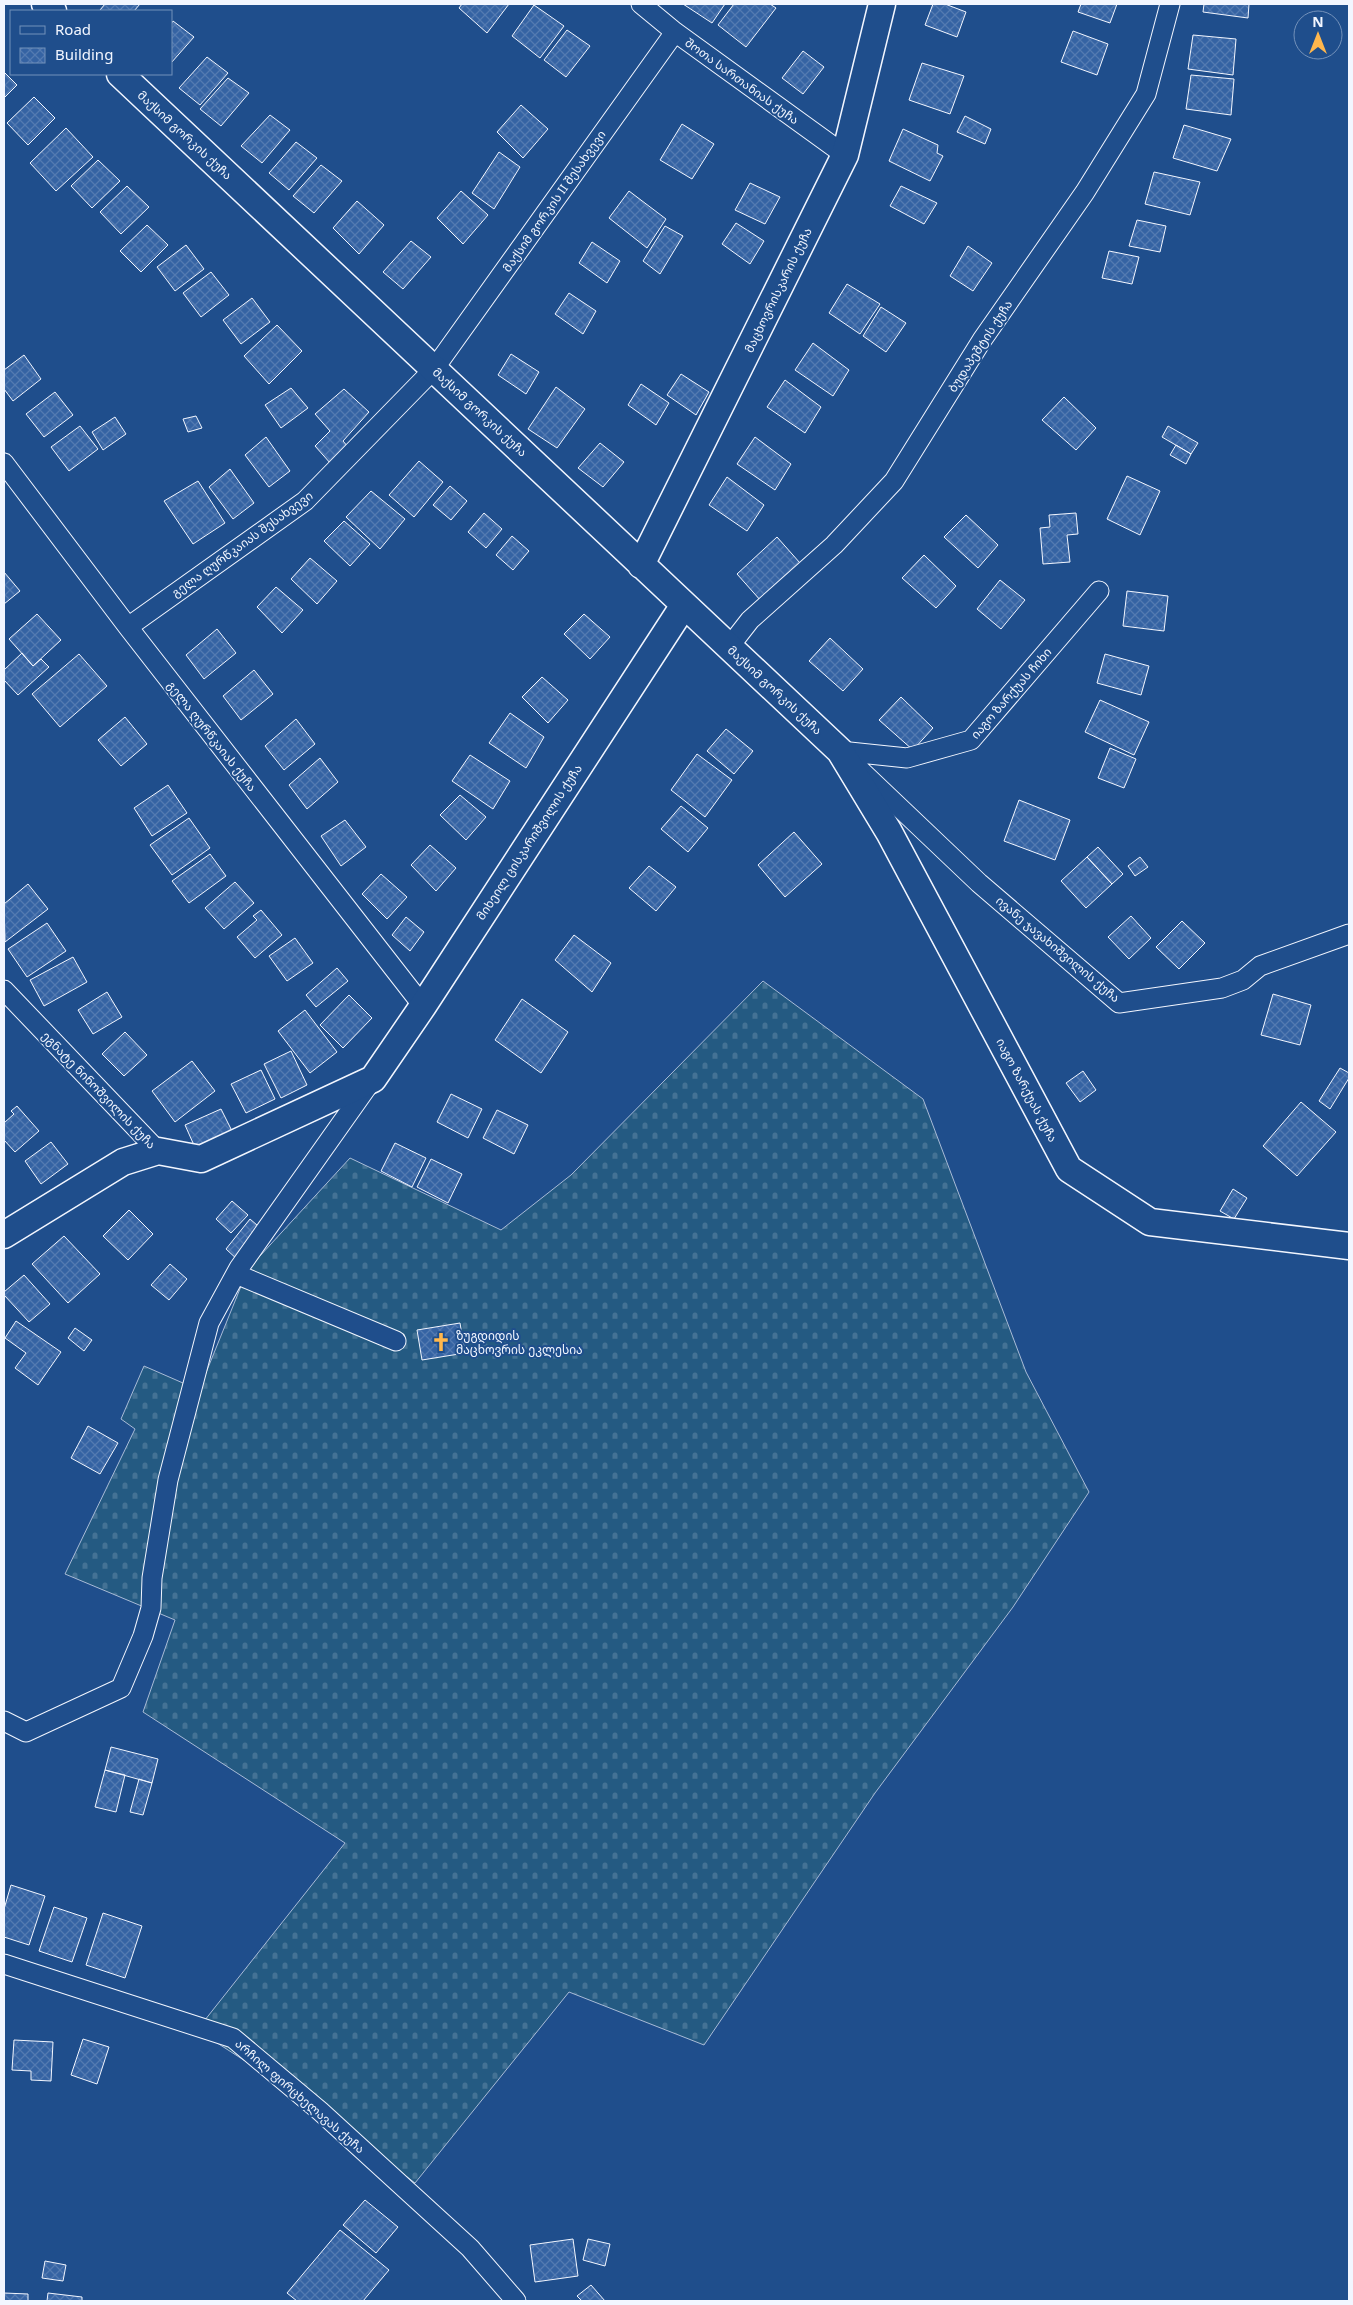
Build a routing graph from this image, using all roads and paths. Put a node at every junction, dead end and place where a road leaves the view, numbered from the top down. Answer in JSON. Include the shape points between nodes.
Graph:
{"nodes":[{"id":1,"x":641,"y":4,"type":"edge"},
{"id":2,"x":882,"y":4,"type":"edge"},
{"id":3,"x":1170,"y":4,"type":"edge"},
{"id":4,"x":675,"y":32,"type":"junction"},
{"id":5,"x":121,"y":75,"type":"edge"},
{"id":6,"x":845,"y":155,"type":"junction"},
{"id":7,"x":434,"y":370,"type":"junction"},
{"id":8,"x":4,"y":464,"type":"edge"},
{"id":9,"x":641,"y":565,"type":"junction"},
{"id":10,"x":1099,"y":590,"type":"dead end"},
{"id":11,"x":684,"y":604,"type":"junction"},
{"id":12,"x":128,"y":627,"type":"junction"},
{"id":13,"x":729,"y":647,"type":"junction"},
{"id":14,"x":840,"y":751,"type":"junction"},
{"id":15,"x":1349,"y":934,"type":"edge"},
{"id":16,"x":4,"y":990,"type":"edge"},
{"id":17,"x":423,"y":1006,"type":"junction"},
{"id":18,"x":373,"y":1079,"type":"junction"},
{"id":19,"x":158,"y":1151,"type":"junction"},
{"id":20,"x":4,"y":1234,"type":"edge"},
{"id":21,"x":1349,"y":1246,"type":"edge"},
{"id":22,"x":236,"y":1274,"type":"junction"},
{"id":23,"x":396,"y":1341,"type":"dead end"},
{"id":24,"x":4,"y":1721,"type":"edge"},
{"id":25,"x":4,"y":1964,"type":"edge"},
{"id":26,"x":516,"y":2301,"type":"edge"}],
"edges":[{"from":1,"to":4,"type":"street","name":"შოთა სართანიას ქუჩა"},
{"from":2,"to":6,"type":"street","name":"მაცხოვრისკარის ქუჩა"},
{"from":3,"to":13,"type":"street","name":"ბუდაპეშტის ქუჩა","via":[[1146,94],[1085,192],[982,340],[894,481],[834,546],[750,620]]},
{"from":4,"to":6,"type":"street","name":"შოთა სართანიას ქუჩა"},
{"from":4,"to":7,"type":"street","name":"მაქსიმ გორკის II შესახვევი"},
{"from":5,"to":7,"type":"street","name":"მაქსიმ გორკის ქუჩა"},
{"from":6,"to":9,"type":"street","name":"მაცხოვრისკარის ქუჩა"},
{"from":7,"to":9,"type":"street","name":"მაქსიმ გორკის ქუჩა"},
{"from":7,"to":12,"type":"street","name":"გელა ღურწკაიას შესახვევი","via":[[305,501]]},
{"from":8,"to":12,"type":"street","name":"გელა ღურწკაიას ქუჩა"},
{"from":9,"to":11,"type":"street","name":"მაქსიმ გორკის ქუჩა"},
{"from":10,"to":14,"type":"street","name":"იაგო ზარქუას ჩიხი","via":[[971,740],[907,758]]},
{"from":11,"to":13,"type":"street","name":"მაქსიმ გორკის ქუჩა"},
{"from":11,"to":17,"type":"street","name":"მიხეილ ცისკარიშვილის ქუჩა"},
{"from":12,"to":17,"type":"street","name":"გელა ღურწკაიას ქუჩა"},
{"from":13,"to":14,"type":"street","name":"მაქსიმ გორკის ქუჩა"},
{"from":14,"to":15,"type":"street","name":"ივანე ჯავახიშვილის ქუჩა","via":[[979,883],[1119,1003],[1222,988],[1243,980],[1260,966]]},
{"from":14,"to":21,"type":"street","name":"იაგო ზარქუას ქუჩა","via":[[889,832],[1069,1169],[1150,1222]]},
{"from":16,"to":19,"type":"street","name":"ეგნატე ნინოშვილის ქუჩა"},
{"from":17,"to":18,"type":"street","name":"მიხეილ ცისკარიშვილის ქუჩა"},
{"from":18,"to":19,"type":"street","name":"ეგნატე ნინოშვილის ქუჩა","via":[[201,1159]]},
{"from":18,"to":22,"type":"street"},
{"from":19,"to":20,"type":"street","via":[[123,1162]]},
{"from":22,"to":23,"type":"street"},
{"from":22,"to":24,"type":"street","via":[[209,1323],[168,1480],[152,1578],[151,1608],[121,1688],[26,1732]]},
{"from":25,"to":26,"type":"street","name":"არჩილ ფირცხელავას ქუჩა","via":[[233,2038],[320,2111],[470,2248]]}]}
